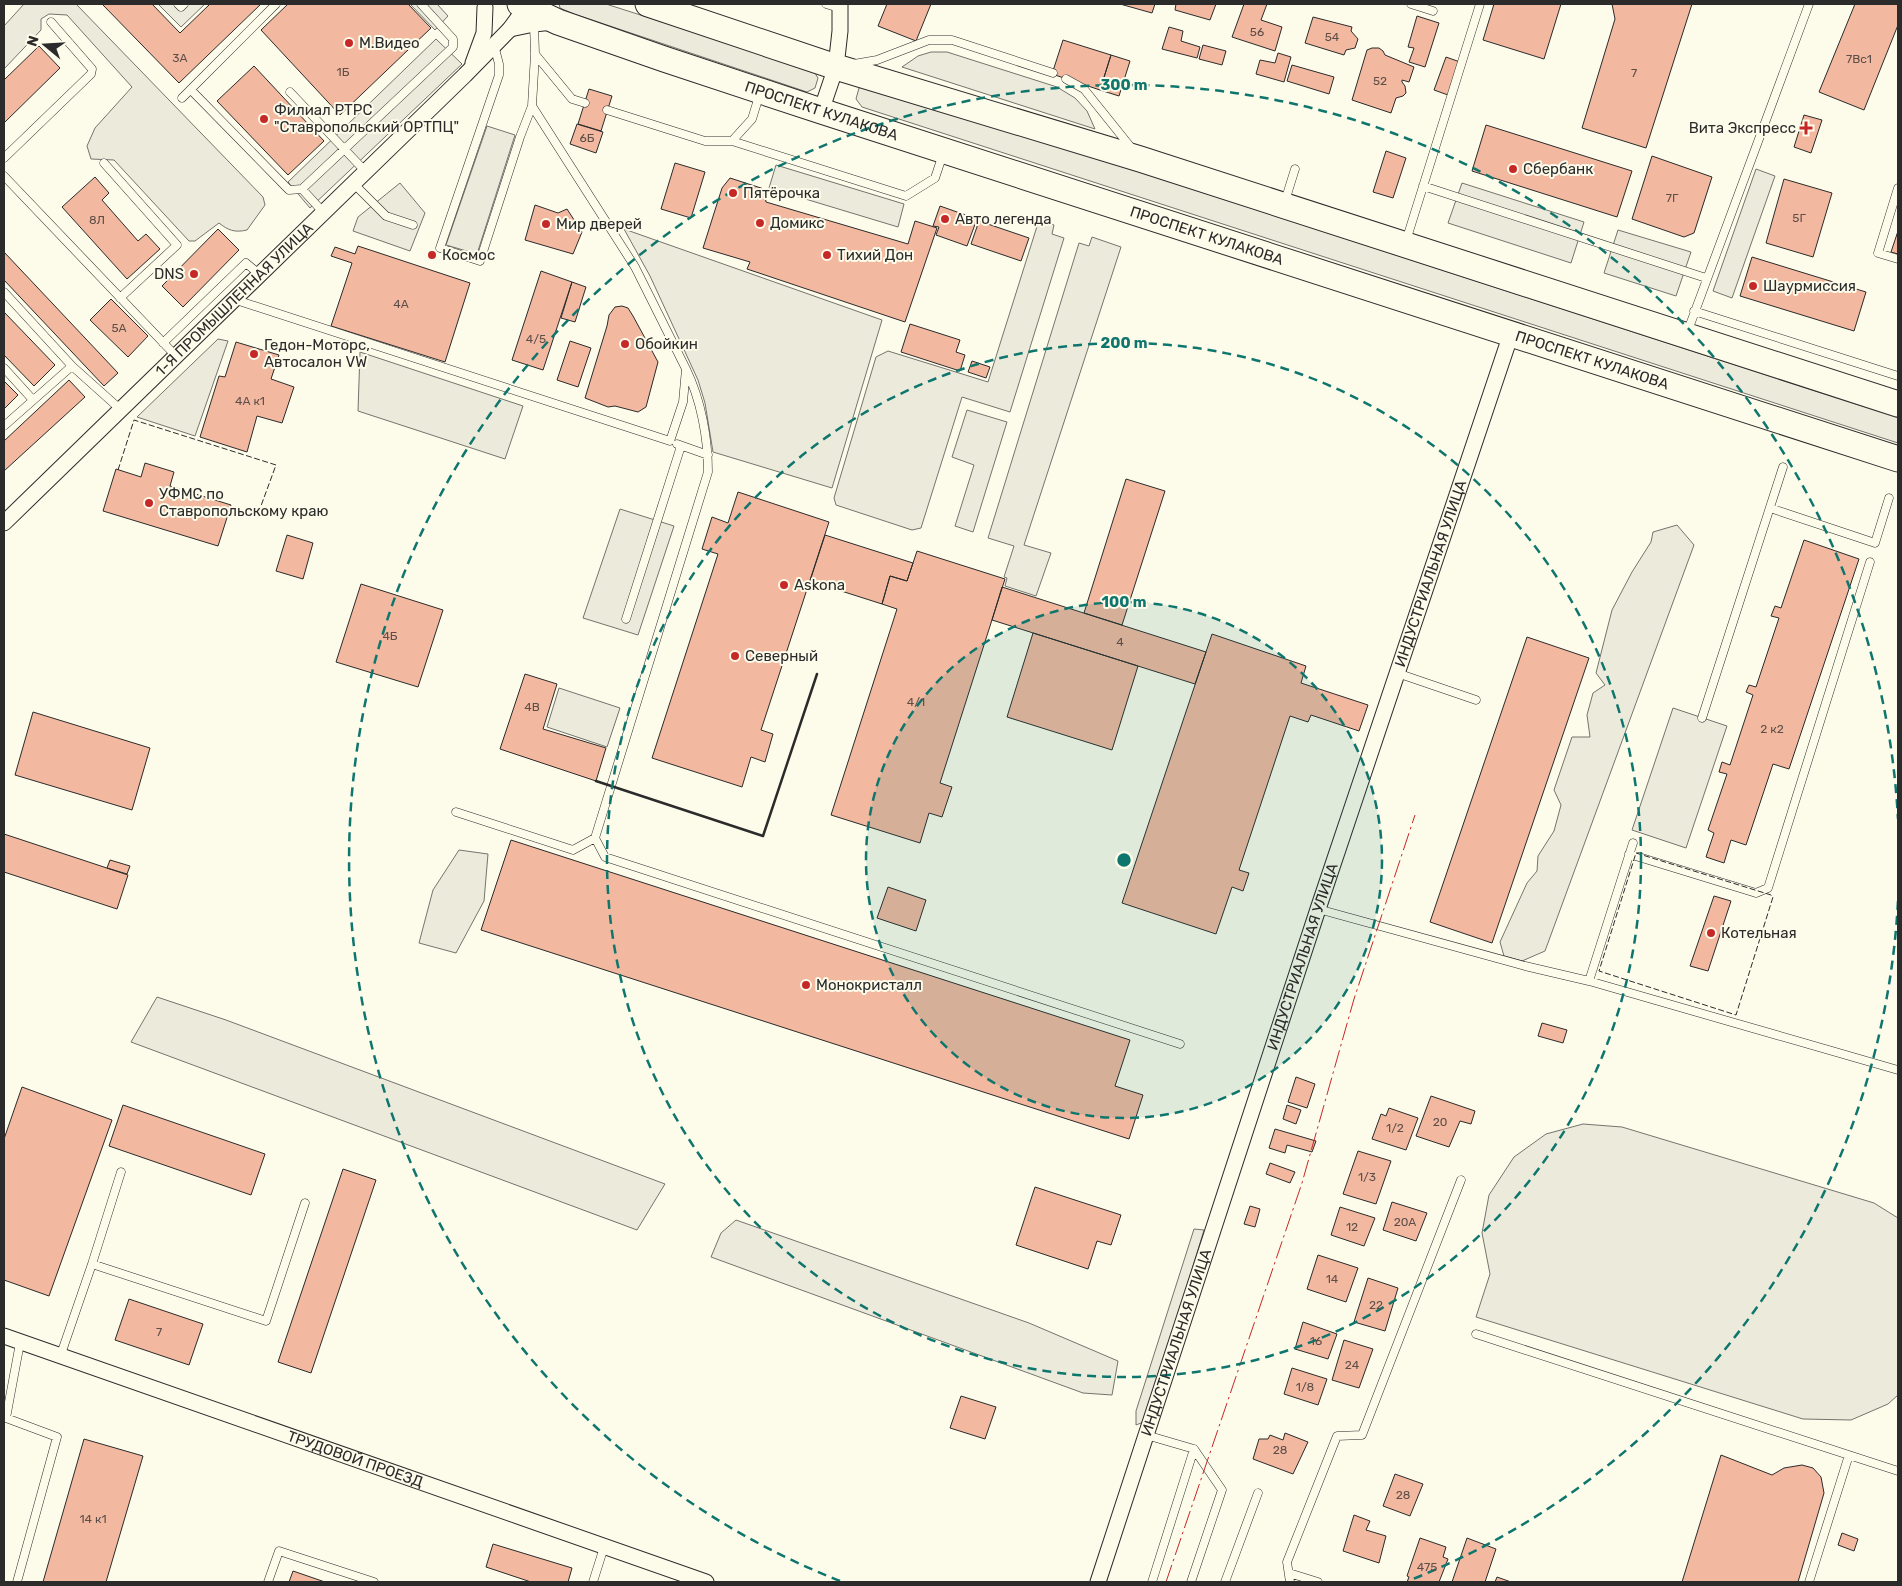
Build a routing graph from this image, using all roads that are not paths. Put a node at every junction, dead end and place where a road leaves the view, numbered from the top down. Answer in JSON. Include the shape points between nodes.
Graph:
{"nodes":[{"id":1,"x":178,"y":4,"type":"edge"},
{"id":2,"x":184,"y":4,"type":"edge"},
{"id":3,"x":276,"y":4,"type":"edge"},
{"id":4,"x":420,"y":4,"type":"edge"},
{"id":5,"x":648,"y":4,"type":"edge"},
{"id":6,"x":1411,"y":4,"type":"edge"},
{"id":7,"x":1480,"y":4,"type":"edge"},
{"id":8,"x":1809,"y":4,"type":"edge"},
{"id":9,"x":484,"y":5,"type":"edge"},
{"id":10,"x":835,"y":5,"type":"edge"},
{"id":11,"x":527,"y":10,"type":"edge"},
{"id":12,"x":1433,"y":10,"type":"dead end"},
{"id":13,"x":50,"y":22,"type":"dead end"},
{"id":14,"x":494,"y":45,"type":"junction"},
{"id":15,"x":535,"y":54,"type":"junction"},
{"id":16,"x":836,"y":67,"type":"junction"},
{"id":17,"x":1053,"y":73,"type":"dead end"},
{"id":18,"x":465,"y":75,"type":"junction"},
{"id":19,"x":1066,"y":79,"type":"dead end"},
{"id":20,"x":191,"y":90,"type":"junction"},
{"id":21,"x":761,"y":91,"type":"junction"},
{"id":22,"x":290,"y":92,"type":"dead end"},
{"id":23,"x":182,"y":98,"type":"dead end"},
{"id":24,"x":585,"y":103,"type":"dead end"},
{"id":25,"x":532,"y":106,"type":"junction"},
{"id":26,"x":607,"y":110,"type":"dead end"},
{"id":27,"x":821,"y":112,"type":"junction"},
{"id":28,"x":732,"y":141,"type":"junction"},
{"id":29,"x":345,"y":149,"type":"junction"},
{"id":30,"x":944,"y":150,"type":"junction"},
{"id":31,"x":4,"y":158,"type":"edge"},
{"id":32,"x":1140,"y":159,"type":"junction"},
{"id":33,"x":104,"y":163,"type":"dead end"},
{"id":34,"x":1295,"y":169,"type":"dead end"},
{"id":35,"x":365,"y":171,"type":"junction"},
{"id":36,"x":4,"y":176,"type":"edge"},
{"id":37,"x":353,"y":184,"type":"junction"},
{"id":38,"x":1424,"y":186,"type":"junction"},
{"id":39,"x":1898,"y":188,"type":"edge"},
{"id":40,"x":302,"y":189,"type":"junction"},
{"id":41,"x":1284,"y":206,"type":"junction"},
{"id":42,"x":323,"y":212,"type":"junction"},
{"id":43,"x":413,"y":226,"type":"dead end"},
{"id":44,"x":1405,"y":245,"type":"junction"},
{"id":45,"x":1898,"y":259,"type":"edge"},
{"id":46,"x":259,"y":274,"type":"junction"},
{"id":47,"x":1706,"y":278,"type":"junction"},
{"id":48,"x":4,"y":292,"type":"edge"},
{"id":49,"x":120,"y":298,"type":"junction"},
{"id":50,"x":233,"y":299,"type":"junction"},
{"id":51,"x":1694,"y":311,"type":"junction"},
{"id":52,"x":1511,"y":334,"type":"junction"},
{"id":53,"x":1686,"y":335,"type":"junction"},
{"id":54,"x":163,"y":344,"type":"junction"},
{"id":55,"x":175,"y":355,"type":"junction"},
{"id":56,"x":72,"y":366,"type":"junction"},
{"id":57,"x":4,"y":368,"type":"edge"},
{"id":58,"x":686,"y":369,"type":"junction"},
{"id":59,"x":1898,"y":376,"type":"edge"},
{"id":60,"x":33,"y":400,"type":"junction"},
{"id":61,"x":1898,"y":404,"type":"edge"},
{"id":62,"x":120,"y":409,"type":"junction"},
{"id":63,"x":4,"y":426,"type":"edge"},
{"id":64,"x":670,"y":442,"type":"junction"},
{"id":65,"x":681,"y":446,"type":"junction"},
{"id":66,"x":708,"y":455,"type":"junction"},
{"id":67,"x":1898,"y":459,"type":"edge"},
{"id":68,"x":1783,"y":467,"type":"dead end"},
{"id":69,"x":1890,"y":498,"type":"dead end"},
{"id":70,"x":1770,"y":508,"type":"junction"},
{"id":71,"x":4,"y":523,"type":"edge"},
{"id":72,"x":1870,"y":562,"type":"dead end"},
{"id":73,"x":626,"y":619,"type":"dead end"},
{"id":74,"x":1397,"y":673,"type":"junction"},
{"id":75,"x":1476,"y":700,"type":"dead end"},
{"id":76,"x":1702,"y":718,"type":"dead end"},
{"id":77,"x":456,"y":812,"type":"dead end"},
{"id":78,"x":595,"y":838,"type":"junction"},
{"id":79,"x":1633,"y":843,"type":"dead end"},
{"id":80,"x":1630,"y":854,"type":"junction"},
{"id":81,"x":1318,"y":909,"type":"junction"},
{"id":82,"x":1589,"y":981,"type":"junction"},
{"id":83,"x":1180,"y":1044,"type":"dead end"},
{"id":84,"x":1898,"y":1070,"type":"edge"},
{"id":85,"x":121,"y":1172,"type":"dead end"},
{"id":86,"x":1462,"y":1180,"type":"dead end"},
{"id":87,"x":305,"y":1203,"type":"dead end"},
{"id":88,"x":92,"y":1264,"type":"junction"},
{"id":89,"x":1476,"y":1334,"type":"dead end"},
{"id":90,"x":4,"y":1336,"type":"edge"},
{"id":91,"x":20,"y":1343,"type":"junction"},
{"id":92,"x":60,"y":1357,"type":"junction"},
{"id":93,"x":1146,"y":1435,"type":"junction"},
{"id":94,"x":1194,"y":1449,"type":"junction"},
{"id":95,"x":1849,"y":1455,"type":"junction"},
{"id":96,"x":1898,"y":1472,"type":"edge"},
{"id":97,"x":1258,"y":1493,"type":"dead end"},
{"id":98,"x":604,"y":1547,"type":"junction"},
{"id":99,"x":1289,"y":1573,"type":"junction"},
{"id":100,"x":17,"y":1582,"type":"edge"},
{"id":101,"x":268,"y":1582,"type":"edge"},
{"id":102,"x":374,"y":1582,"type":"edge"},
{"id":103,"x":593,"y":1582,"type":"edge"},
{"id":104,"x":706,"y":1582,"type":"edge"},
{"id":105,"x":1098,"y":1582,"type":"edge"},
{"id":106,"x":1152,"y":1582,"type":"edge"},
{"id":107,"x":1191,"y":1582,"type":"edge"},
{"id":108,"x":1225,"y":1582,"type":"edge"},
{"id":109,"x":1290,"y":1582,"type":"edge"},
{"id":110,"x":1318,"y":1582,"type":"edge"},
{"id":111,"x":1809,"y":1582,"type":"edge"}],
"edges":[{"from":1,"to":2,"type":"lane","via":[[181,7]]},
{"from":3,"to":20,"type":"lane"},
{"from":4,"to":29,"type":"lane","via":[[453,38],[453,47]]},
{"from":5,"to":16,"type":"main road"},
{"from":6,"to":12,"type":"lane"},
{"from":7,"to":38,"type":"lane"},
{"from":8,"to":47,"type":"lane"},
{"from":9,"to":14,"type":"street"},
{"from":9,"to":18,"type":"street","via":[[484,33]]},
{"from":10,"to":16,"type":"street","via":[[840,31]]},
{"from":11,"to":14,"type":"street","name":"1-Я ПРОМЫШЛЕННАЯ УЛИЦА"},
{"from":11,"to":15,"type":"lane"},
{"from":11,"to":21,"type":"main road","name":"ПРОСПЕКТ КУЛАКОВА"},
{"from":13,"to":31,"type":"lane","via":[[92,69],[92,74]]},
{"from":14,"to":18,"type":"street","name":"1-Я ПРОМЫШЛЕННАЯ УЛИЦА"},
{"from":14,"to":25,"type":"lane","via":[[499,75],[440,248],[480,261]]},
{"from":15,"to":24,"type":"lane","via":[[572,99]]},
{"from":15,"to":25,"type":"lane"},
{"from":16,"to":17,"type":"lane","via":[[877,60],[929,40],[952,40]]},
{"from":16,"to":27,"type":"street"},
{"from":16,"to":32,"type":"main road"},
{"from":18,"to":35,"type":"street","name":"1-Я ПРОМЫШЛЕННАЯ УЛИЦА"},
{"from":19,"to":32,"type":"lane","via":[[1084,89]]},
{"from":20,"to":23,"type":"lane"},
{"from":20,"to":40,"type":"lane","via":[[289,190]]},
{"from":21,"to":27,"type":"main road","name":"ПРОСПЕКТ КУЛАКОВА"},
{"from":21,"to":28,"type":"lane","via":[[752,119]]},
{"from":22,"to":29,"type":"lane"},
{"from":25,"to":58,"type":"lane","via":[[635,267]]},
{"from":26,"to":28,"type":"lane","via":[[705,141]]},
{"from":27,"to":30,"type":"main road","name":"ПРОСПЕКТ КУЛАКОВА"},
{"from":28,"to":30,"type":"lane","via":[[906,196],[935,178]]},
{"from":29,"to":35,"type":"lane"},
{"from":29,"to":40,"type":"lane"},
{"from":30,"to":52,"type":"main road","name":"ПРОСПЕКТ КУЛАКОВА"},
{"from":32,"to":41,"type":"main road"},
{"from":33,"to":49,"type":"lane","via":[[177,245]]},
{"from":34,"to":41,"type":"lane"},
{"from":35,"to":37,"type":"street","name":"1-Я ПРОМЫШЛЕННАЯ УЛИЦА"},
{"from":36,"to":49,"type":"lane"},
{"from":37,"to":42,"type":"street","name":"1-Я ПРОМЫШЛЕННАЯ УЛИЦА"},
{"from":37,"to":43,"type":"lane","via":[[386,216]]},
{"from":38,"to":44,"type":"lane"},
{"from":38,"to":47,"type":"lane"},
{"from":39,"to":45,"type":"lane","via":[[1878,253]]},
{"from":40,"to":42,"type":"lane"},
{"from":41,"to":44,"type":"main road"},
{"from":42,"to":46,"type":"street","name":"1-Я ПРОМЫШЛЕННАЯ УЛИЦА"},
{"from":44,"to":53,"type":"main road"},
{"from":46,"to":50,"type":"street","name":"1-Я ПРОМЫШЛЕННАЯ УЛИЦА"},
{"from":46,"to":54,"type":"lane","via":[[246,263]]},
{"from":47,"to":51,"type":"lane"},
{"from":48,"to":56,"type":"lane"},
{"from":49,"to":54,"type":"lane"},
{"from":50,"to":55,"type":"street","name":"1-Я ПРОМЫШЛЕННАЯ УЛИЦА"},
{"from":50,"to":64,"type":"lane"},
{"from":51,"to":53,"type":"lane"},
{"from":51,"to":59,"type":"lane"},
{"from":52,"to":67,"type":"main road","name":"ПРОСПЕКТ КУЛАКОВА"},
{"from":52,"to":74,"type":"street","name":"ИНДУСТРИАЛЬНАЯ УЛИЦА"},
{"from":53,"to":61,"type":"main road"},
{"from":54,"to":55,"type":"lane"},
{"from":55,"to":62,"type":"street","name":"1-Я ПРОМЫШЛЕННАЯ УЛИЦА"},
{"from":56,"to":60,"type":"lane"},
{"from":56,"to":62,"type":"lane"},
{"from":57,"to":60,"type":"lane"},
{"from":58,"to":64,"type":"lane","via":[[683,402]]},
{"from":58,"to":66,"type":"lane","via":[[692,382]]},
{"from":60,"to":63,"type":"lane"},
{"from":62,"to":71,"type":"street","name":"1-Я ПРОМЫШЛЕННАЯ УЛИЦА"},
{"from":64,"to":65,"type":"lane"},
{"from":65,"to":66,"type":"lane"},
{"from":65,"to":73,"type":"lane"},
{"from":66,"to":78,"type":"lane","via":[[708,472],[700,500]]},
{"from":68,"to":70,"type":"lane"},
{"from":69,"to":70,"type":"lane","via":[[1875,543]]},
{"from":70,"to":76,"type":"lane"},
{"from":72,"to":80,"type":"lane","via":[[1768,888],[1756,893]]},
{"from":74,"to":75,"type":"lane"},
{"from":74,"to":81,"type":"street","name":"ИНДУСТРИАЛЬНАЯ УЛИЦА"},
{"from":77,"to":78,"type":"lane","via":[[573,850]]},
{"from":78,"to":83,"type":"lane","via":[[605,857]]},
{"from":79,"to":80,"type":"lane"},
{"from":80,"to":82,"type":"lane"},
{"from":81,"to":82,"type":"lane"},
{"from":81,"to":93,"type":"street","name":"ИНДУСТРИАЛЬНАЯ УЛИЦА"},
{"from":82,"to":84,"type":"lane"},
{"from":85,"to":88,"type":"lane"},
{"from":86,"to":99,"type":"lane","via":[[1362,1435],[1337,1436],[1286,1562]]},
{"from":87,"to":88,"type":"lane","via":[[266,1321]]},
{"from":88,"to":92,"type":"lane"},
{"from":89,"to":95,"type":"lane"},
{"from":90,"to":91,"type":"street","name":"ТРУДОВОЙ ПРОЕЗД"},
{"from":91,"to":92,"type":"street","name":"ТРУДОВОЙ ПРОЕЗД"},
{"from":91,"to":100,"type":"lane","via":[[6,1418],[57,1437]]},
{"from":92,"to":98,"type":"street","name":"ТРУДОВОЙ ПРОЕЗД"},
{"from":93,"to":94,"type":"lane"},
{"from":93,"to":105,"type":"street","name":"ИНДУСТРИАЛЬНАЯ УЛИЦА"},
{"from":94,"to":106,"type":"lane"},
{"from":94,"to":107,"type":"lane","via":[[1222,1490]]},
{"from":95,"to":96,"type":"lane"},
{"from":95,"to":111,"type":"lane"},
{"from":97,"to":108,"type":"lane"},
{"from":98,"to":103,"type":"lane"},
{"from":98,"to":104,"type":"street","name":"ТРУДОВОЙ ПРОЕЗД"},
{"from":99,"to":109,"type":"lane"},
{"from":99,"to":110,"type":"lane"},
{"from":101,"to":102,"type":"lane","via":[[279,1550]]}]}
